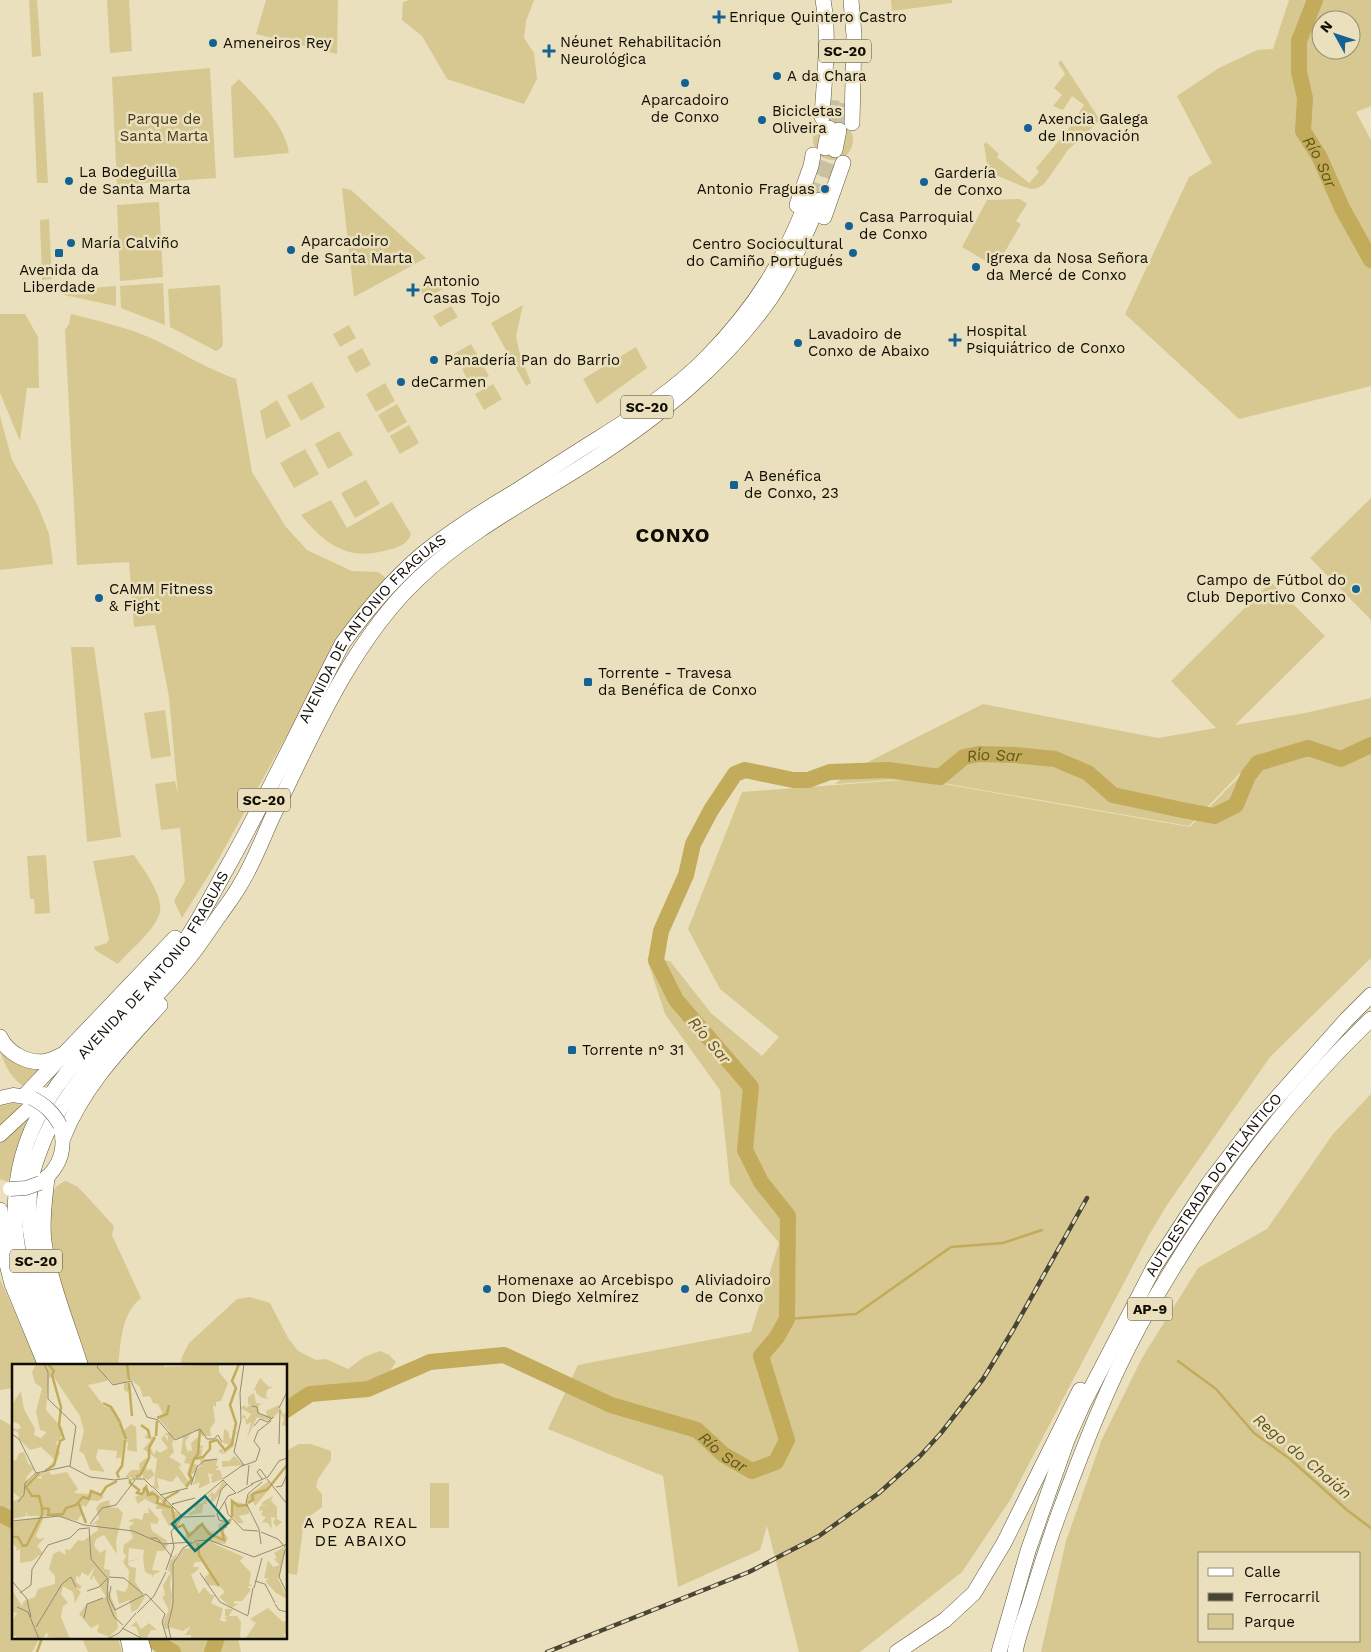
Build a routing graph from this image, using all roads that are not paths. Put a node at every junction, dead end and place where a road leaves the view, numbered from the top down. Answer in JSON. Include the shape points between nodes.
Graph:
{"nodes":[{"id":1,"x":823,"y":0,"type":"edge"},
{"id":2,"x":832,"y":0,"type":"edge"},
{"id":3,"x":842,"y":0,"type":"edge"},
{"id":4,"x":851,"y":0,"type":"edge"},
{"id":5,"x":835,"y":125,"type":"junction"},
{"id":6,"x":829,"y":154,"type":"junction"},
{"id":7,"x":811,"y":194,"type":"junction"},
{"id":8,"x":623,"y":439,"type":"junction"},
{"id":9,"x":229,"y":864,"type":"junction"},
{"id":10,"x":240,"y":886,"type":"junction"},
{"id":11,"x":1371,"y":995,"type":"edge"},
{"id":12,"x":1371,"y":1019,"type":"edge"},
{"id":13,"x":0,"y":1037,"type":"edge"},
{"id":14,"x":66,"y":1054,"type":"junction"},
{"id":15,"x":58,"y":1082,"type":"junction"},
{"id":16,"x":28,"y":1097,"type":"junction"},
{"id":17,"x":0,"y":1098,"type":"edge"},
{"id":18,"x":62,"y":1132,"type":"junction"},
{"id":19,"x":0,"y":1135,"type":"edge"},
{"id":20,"x":32,"y":1149,"type":"junction"},
{"id":21,"x":44,"y":1180,"type":"junction"},
{"id":22,"x":5,"y":1188,"type":"edge"},
{"id":23,"x":0,"y":1210,"type":"edge"},
{"id":24,"x":0,"y":1246,"type":"edge"},
{"id":25,"x":6,"y":1260,"type":"junction"},
{"id":26,"x":1154,"y":1267,"type":"junction"},
{"id":27,"x":45,"y":1364,"type":"edge"},
{"id":28,"x":56,"y":1364,"type":"edge"},
{"id":29,"x":69,"y":1364,"type":"edge"},
{"id":30,"x":79,"y":1364,"type":"edge"},
{"id":31,"x":1000,"y":1650,"type":"edge"},
{"id":32,"x":1019,"y":1650,"type":"edge"},
{"id":33,"x":897,"y":1652,"type":"edge"}],
"edges":[{"from":1,"to":5,"type":"highway"},
{"from":2,"to":3,"type":"highway","number":"SC-20","via":[[838,102],[846,60]]},
{"from":4,"to":5,"type":"highway","via":[[854,35]]},
{"from":5,"to":6,"type":"highway","number":"SC-20"},
{"from":6,"to":7,"type":"highway","number":"SC-20"},
{"from":6,"to":8,"type":"highway","via":[[824,217],[791,283],[768,317],[725,366],[687,400],[648,428]]},
{"from":7,"to":8,"type":"highway","name":"AVENIDA DE ANTONIO FRAGUAS","number":"SC-20","via":[[806,237],[770,298],[748,327],[682,395]]},
{"from":7,"to":9,"type":"highway","name":"AVENIDA DE ANTONIO FRAGUAS","number":"SC-20","via":[[743,304],[674,385],[624,423],[467,521],[433,545],[386,588],[342,644],[255,819]]},
{"from":8,"to":10,"type":"highway","name":"AVENIDA DE ANTONIO FRAGUAS","number":"SC-20","via":[[442,556],[397,598],[359,650],[322,716]]},
{"from":9,"to":14,"type":"highway","via":[[178,935]]},
{"from":9,"to":15,"type":"highway","name":"AVENIDA DE ANTONIO FRAGUAS","number":"SC-20","via":[[183,943]]},
{"from":10,"to":18,"type":"highway","via":[[235,903],[196,965],[94,1081]]},
{"from":10,"to":20,"type":"highway","name":"AVENIDA DE ANTONIO FRAGUAS","number":"SC-20","via":[[178,971],[66,1097]]},
{"from":11,"to":26,"type":"highway","name":"AUTOESTRADA DO ATLÁNTICO","number":"AP-9","via":[[1258,1119],[1209,1183]]},
{"from":12,"to":32,"type":"highway","name":"AUTOESTRADA DO ATLÁNTICO","number":"AP-9","via":[[1270,1130],[1212,1209],[1140,1325],[1084,1444],[1048,1543]]},
{"from":13,"to":14,"type":"highway","via":[[9,1050],[32,1061],[48,1061]]},
{"from":14,"to":16,"type":"highway"},
{"from":15,"to":19,"type":"main road"},
{"from":15,"to":20,"type":"highway","name":"AVENIDA DE ANTONIO FRAGUAS","number":"SC-20","via":[[38,1113]]},
{"from":16,"to":17,"type":"main road","via":[[13,1095]]},
{"from":16,"to":18,"type":"main road","bridge":true,"via":[[44,1104],[54,1114]]},
{"from":18,"to":21,"type":"main road","via":[[57,1166]]},
{"from":20,"to":28,"type":"highway","number":"SC-20","via":[[17,1175],[14,1217],[20,1259]]},
{"from":20,"to":29,"type":"highway","number":"SC-20","via":[[29,1221],[37,1265]]},
{"from":21,"to":22,"type":"main road","bridge":true,"via":[[26,1188]]},
{"from":21,"to":30,"type":"highway","via":[[44,1243]]},
{"from":23,"to":25,"type":"highway"},
{"from":24,"to":25,"type":"highway"},
{"from":25,"to":27,"type":"highway","via":[[12,1284]]},
{"from":26,"to":31,"type":"highway","name":"AUTOESTRADA DO ATLÁNTICO","number":"AP-9","via":[[1067,1440],[1028,1552]]},
{"from":26,"to":33,"type":"highway","via":[[1135,1290],[1074,1400],[1004,1543],[974,1593],[945,1620]]}]}
